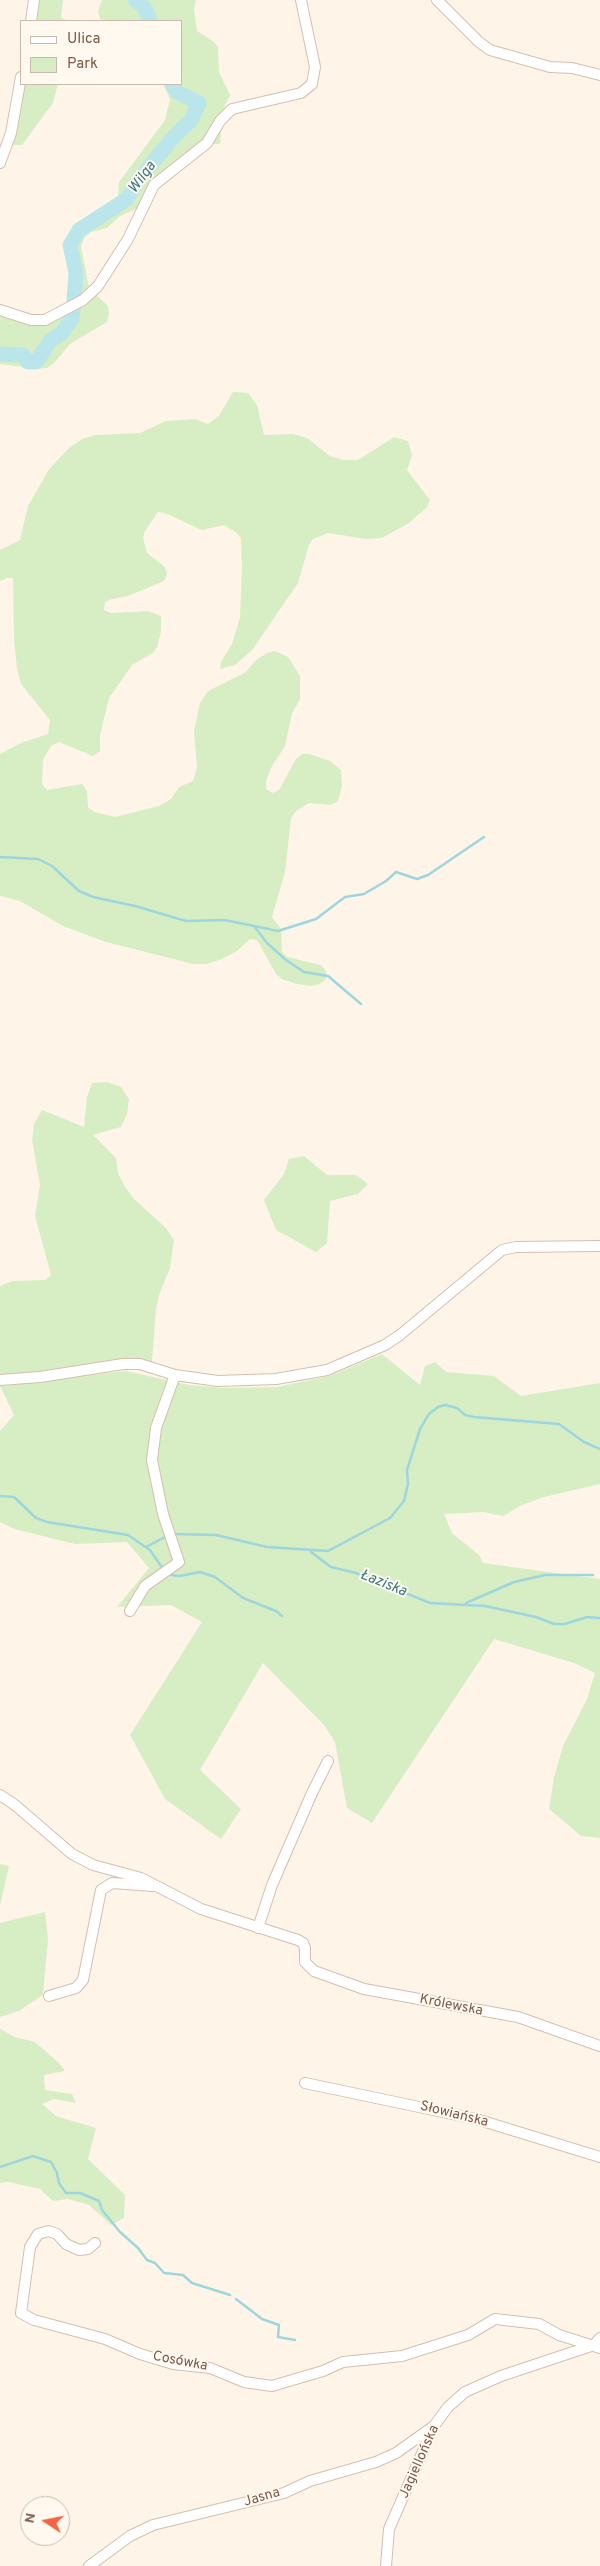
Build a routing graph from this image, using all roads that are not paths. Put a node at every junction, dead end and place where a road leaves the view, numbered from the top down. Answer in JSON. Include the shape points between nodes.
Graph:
{"nodes":[{"id":1,"x":34,"y":0,"type":"edge"},
{"id":2,"x":301,"y":0,"type":"edge"},
{"id":3,"x":437,"y":0,"type":"edge"},
{"id":4,"x":31,"y":20,"type":"edge"},
{"id":5,"x":600,"y":75,"type":"edge"},
{"id":6,"x":20,"y":83,"type":"edge"},
{"id":7,"x":0,"y":163,"type":"edge"},
{"id":8,"x":0,"y":310,"type":"edge"},
{"id":9,"x":600,"y":1246,"type":"edge"},
{"id":10,"x":175,"y":1375,"type":"junction"},
{"id":11,"x":0,"y":1380,"type":"edge"},
{"id":12,"x":130,"y":1611,"type":"dead end"},
{"id":13,"x":328,"y":1761,"type":"dead end"},
{"id":14,"x":0,"y":1795,"type":"edge"},
{"id":15,"x":156,"y":1886,"type":"junction"},
{"id":16,"x":258,"y":1928,"type":"junction"},
{"id":17,"x":49,"y":1996,"type":"dead end"},
{"id":18,"x":600,"y":2046,"type":"edge"},
{"id":19,"x":305,"y":2083,"type":"dead end"},
{"id":20,"x":600,"y":2157,"type":"edge"},
{"id":21,"x":95,"y":2243,"type":"dead end"},
{"id":22,"x":598,"y":2344,"type":"edge"},
{"id":23,"x":434,"y":2426,"type":"junction"},
{"id":24,"x":89,"y":2566,"type":"edge"},
{"id":25,"x":386,"y":2566,"type":"edge"}],
"edges":[{"from":1,"to":4,"type":"street"},
{"from":2,"to":8,"type":"street","via":[[315,68],[312,84],[302,93],[232,109],[220,121],[207,143],[154,185],[128,239],[98,286],[73,306],[45,320],[31,320]]},
{"from":3,"to":5,"type":"street","via":[[490,50],[550,67]]},
{"from":6,"to":7,"type":"street","via":[[11,134]]},
{"from":9,"to":10,"type":"street","via":[[502,1250],[385,1345],[327,1370],[276,1379],[218,1381]]},
{"from":10,"to":11,"type":"street","via":[[140,1364],[123,1364]]},
{"from":10,"to":12,"type":"street","via":[[156,1428],[152,1460],[179,1562],[145,1586]]},
{"from":13,"to":16,"type":"street","via":[[272,1885]]},
{"from":14,"to":15,"type":"street","via":[[72,1854],[92,1865],[141,1878]]},
{"from":15,"to":16,"type":"street","via":[[201,1909]]},
{"from":15,"to":17,"type":"street","via":[[112,1883],[101,1890],[82,1980],[76,1988]]},
{"from":16,"to":18,"type":"street","name":"Królewska","via":[[303,1943],[305,1962],[314,1971],[364,1989],[518,2017]]},
{"from":19,"to":20,"type":"street","name":"Słowiańska","via":[[476,2119]]},
{"from":21,"to":22,"type":"street","name":"Cosówka","via":[[88,2249],[79,2250],[49,2230],[38,2234],[30,2247],[21,2312],[34,2320],[105,2339],[140,2354],[173,2364],[210,2368],[244,2382],[272,2386],[344,2362],[402,2356],[468,2335],[495,2319],[539,2324],[559,2335]]},
{"from":22,"to":23,"type":"street","name":"Jagiellońska","via":[[501,2376],[465,2392]]},
{"from":23,"to":24,"type":"street","name":"Jasna","via":[[396,2453],[376,2462],[310,2481],[284,2493],[152,2525],[130,2536]]},
{"from":23,"to":25,"type":"street","name":"Jagiellońska","via":[[389,2529]]}]}
